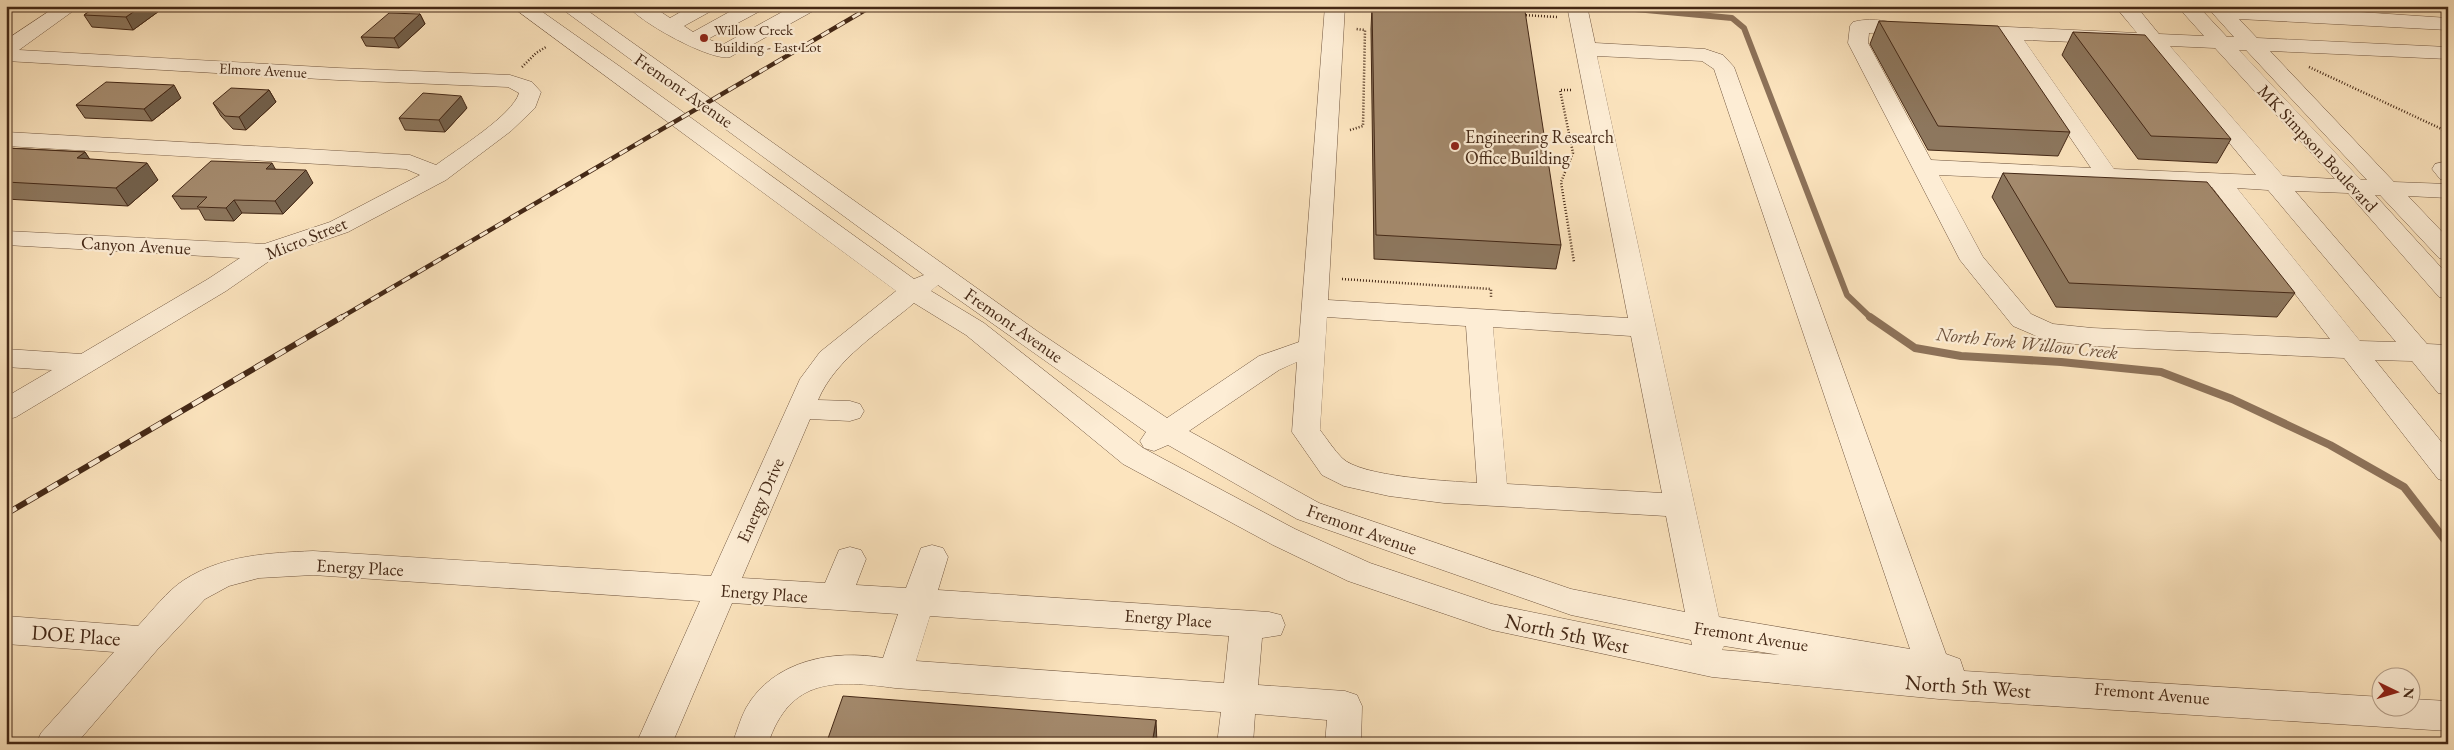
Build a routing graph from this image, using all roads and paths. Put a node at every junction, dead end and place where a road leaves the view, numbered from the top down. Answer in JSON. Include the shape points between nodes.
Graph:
{"nodes":[{"id":1,"x":70,"y":6,"type":"edge"},
{"id":2,"x":521,"y":6,"type":"edge"},
{"id":3,"x":568,"y":6,"type":"edge"},
{"id":4,"x":706,"y":6,"type":"edge"},
{"id":5,"x":755,"y":6,"type":"edge"},
{"id":6,"x":808,"y":6,"type":"edge"},
{"id":7,"x":1878,"y":6,"type":"edge"},
{"id":8,"x":2125,"y":6,"type":"edge"},
{"id":9,"x":2187,"y":6,"type":"edge"},
{"id":10,"x":1342,"y":7,"type":"edge"},
{"id":11,"x":647,"y":8,"type":"edge"},
{"id":12,"x":1379,"y":9,"type":"edge"},
{"id":13,"x":2220,"y":9,"type":"edge"},
{"id":14,"x":1571,"y":12,"type":"edge"},
{"id":15,"x":1516,"y":15,"type":"edge"},
{"id":16,"x":2448,"y":24,"type":"edge"},
{"id":17,"x":669,"y":26,"type":"junction"},
{"id":18,"x":1349,"y":29,"type":"dead end"},
{"id":19,"x":1950,"y":30,"type":"edge"},
{"id":20,"x":2009,"y":33,"type":"junction"},
{"id":21,"x":692,"y":40,"type":"junction"},
{"id":22,"x":2154,"y":40,"type":"junction"},
{"id":23,"x":2222,"y":44,"type":"junction"},
{"id":24,"x":554,"y":45,"type":"dead end"},
{"id":25,"x":2252,"y":45,"type":"junction"},
{"id":26,"x":6,"y":49,"type":"edge"},
{"id":27,"x":1585,"y":49,"type":"junction"},
{"id":28,"x":2448,"y":53,"type":"edge"},
{"id":29,"x":6,"y":55,"type":"edge"},
{"id":30,"x":2301,"y":63,"type":"dead end"},
{"id":31,"x":518,"y":76,"type":"junction"},
{"id":32,"x":1579,"y":89,"type":"dead end"},
{"id":33,"x":1347,"y":131,"type":"dead end"},
{"id":34,"x":2448,"y":132,"type":"edge"},
{"id":35,"x":6,"y":139,"type":"edge"},
{"id":36,"x":1923,"y":167,"type":"junction"},
{"id":37,"x":2448,"y":169,"type":"edge"},
{"id":38,"x":2448,"y":174,"type":"edge"},
{"id":39,"x":438,"y":175,"type":"junction"},
{"id":40,"x":2107,"y":175,"type":"junction"},
{"id":41,"x":2218,"y":180,"type":"junction"},
{"id":42,"x":2275,"y":183,"type":"junction"},
{"id":43,"x":2355,"y":186,"type":"junction"},
{"id":44,"x":2388,"y":188,"type":"junction"},
{"id":45,"x":2448,"y":190,"type":"edge"},
{"id":46,"x":6,"y":238,"type":"edge"},
{"id":47,"x":266,"y":252,"type":"junction"},
{"id":48,"x":2448,"y":253,"type":"edge"},
{"id":49,"x":1574,"y":262,"type":"dead end"},
{"id":50,"x":941,"y":274,"type":"junction"},
{"id":51,"x":1339,"y":279,"type":"dead end"},
{"id":52,"x":913,"y":291,"type":"junction"},
{"id":53,"x":2448,"y":291,"type":"edge"},
{"id":54,"x":1315,"y":308,"type":"junction"},
{"id":55,"x":1486,"y":310,"type":"junction"},
{"id":56,"x":1643,"y":328,"type":"junction"},
{"id":57,"x":1312,"y":347,"type":"junction"},
{"id":58,"x":2352,"y":350,"type":"junction"},
{"id":59,"x":2419,"y":353,"type":"junction"},
{"id":60,"x":2448,"y":354,"type":"edge"},
{"id":61,"x":6,"y":358,"type":"edge"},
{"id":62,"x":83,"y":363,"type":"junction"},
{"id":63,"x":2448,"y":386,"type":"edge"},
{"id":64,"x":800,"y":409,"type":"junction"},
{"id":65,"x":6,"y":410,"type":"edge"},
{"id":66,"x":850,"y":412,"type":"dead end"},
{"id":67,"x":1168,"y":432,"type":"junction"},
{"id":68,"x":1133,"y":456,"type":"junction"},
{"id":69,"x":2448,"y":471,"type":"edge"},
{"id":70,"x":1493,"y":494,"type":"junction"},
{"id":71,"x":1680,"y":505,"type":"junction"},
{"id":72,"x":932,"y":557,"type":"dead end"},
{"id":73,"x":850,"y":559,"type":"dead end"},
{"id":74,"x":259,"y":566,"type":"joint"},
{"id":75,"x":721,"y":590,"type":"junction"},
{"id":76,"x":836,"y":597,"type":"junction"},
{"id":77,"x":918,"y":602,"type":"junction"},
{"id":78,"x":1492,"y":617,"type":"joint"},
{"id":79,"x":1706,"y":629,"type":"junction"},
{"id":80,"x":6,"y":630,"type":"edge"},
{"id":81,"x":145,"y":640,"type":"junction"},
{"id":82,"x":1712,"y":663,"type":"junction"},
{"id":83,"x":895,"y":674,"type":"junction"},
{"id":84,"x":1936,"y":675,"type":"junction"},
{"id":85,"x":1239,"y":698,"type":"junction"},
{"id":86,"x":2448,"y":716,"type":"edge"},
{"id":87,"x":54,"y":744,"type":"edge"},
{"id":88,"x":654,"y":744,"type":"edge"},
{"id":89,"x":750,"y":744,"type":"edge"},
{"id":90,"x":1235,"y":744,"type":"edge"},
{"id":91,"x":1343,"y":744,"type":"edge"}],
"edges":[{"from":1,"to":26,"type":"street"},
{"from":2,"to":52,"type":"street","name":"Fremont Avenue"},
{"from":3,"to":50,"type":"street","name":"Fremont Avenue"},
{"from":4,"to":17,"type":"street"},
{"from":5,"to":21,"type":"street"},
{"from":6,"to":21,"type":"street","via":[[723,53]]},
{"from":7,"to":36,"type":"street","via":[[1900,28],[1860,26],[1858,42]]},
{"from":8,"to":22,"type":"street"},
{"from":9,"to":23,"type":"street","name":"MK Simpson Boulevard"},
{"from":10,"to":12,"type":"path"},
{"from":10,"to":54,"type":"street"},
{"from":11,"to":17,"type":"street"},
{"from":13,"to":16,"type":"street"},
{"from":13,"to":25,"type":"street","name":"MK Simpson Boulevard"},
{"from":14,"to":15,"type":"path"},
{"from":14,"to":27,"type":"street"},
{"from":17,"to":21,"type":"street"},
{"from":18,"to":33,"type":"path","via":[[1365,30],[1363,126]]},
{"from":19,"to":20,"type":"street"},
{"from":20,"to":22,"type":"street"},
{"from":20,"to":40,"type":"street"},
{"from":22,"to":23,"type":"street"},
{"from":22,"to":42,"type":"street"},
{"from":23,"to":25,"type":"street"},
{"from":23,"to":43,"type":"street","name":"MK Simpson Boulevard"},
{"from":24,"to":31,"type":"path","via":[[536,53]]},
{"from":25,"to":28,"type":"street"},
{"from":25,"to":44,"type":"street","name":"MK Simpson Boulevard"},
{"from":27,"to":56,"type":"street"},
{"from":27,"to":84,"type":"street","via":[[1705,55],[1724,66]]},
{"from":29,"to":31,"type":"street","name":"Elmore Avenue","via":[[338,74],[510,81]]},
{"from":30,"to":34,"type":"path"},
{"from":31,"to":39,"type":"street","name":"Micro Street","via":[[530,92],[527,103],[503,126]]},
{"from":32,"to":49,"type":"path","via":[[1560,90],[1573,153],[1561,182]]},
{"from":35,"to":39,"type":"street","via":[[410,162]]},
{"from":36,"to":40,"type":"street"},
{"from":36,"to":58,"type":"street","via":[[1972,260],[2022,320],[2048,332]]},
{"from":37,"to":38,"type":"street","via":[[2443,169]]},
{"from":39,"to":47,"type":"street","name":"Micro Street","via":[[339,226]]},
{"from":40,"to":41,"type":"street"},
{"from":41,"to":42,"type":"street"},
{"from":41,"to":58,"type":"street"},
{"from":42,"to":43,"type":"street"},
{"from":42,"to":59,"type":"street"},
{"from":43,"to":44,"type":"street"},
{"from":43,"to":53,"type":"street","name":"MK Simpson Boulevard"},
{"from":44,"to":45,"type":"street"},
{"from":44,"to":48,"type":"street","name":"MK Simpson Boulevard"},
{"from":46,"to":47,"type":"street","name":"Canyon Avenue"},
{"from":47,"to":62,"type":"street","name":"Micro Street"},
{"from":50,"to":52,"type":"street","name":"Energy Drive"},
{"from":50,"to":67,"type":"street","name":"Fremont Avenue","via":[[1139,415]]},
{"from":51,"to":55,"type":"path","via":[[1490,289]]},
{"from":52,"to":64,"type":"street","name":"Energy Drive","via":[[830,358],[810,386]]},
{"from":52,"to":68,"type":"street","name":"Fremont Avenue","via":[[975,329]]},
{"from":54,"to":55,"type":"street"},
{"from":54,"to":57,"type":"street"},
{"from":55,"to":56,"type":"street"},
{"from":55,"to":70,"type":"street"},
{"from":56,"to":71,"type":"street"},
{"from":57,"to":67,"type":"street","via":[[1269,364]]},
{"from":57,"to":70,"type":"street","via":[[1306,432],[1332,467],[1355,478],[1389,486]]},
{"from":58,"to":59,"type":"street"},
{"from":58,"to":69,"type":"street"},
{"from":59,"to":60,"type":"street"},
{"from":59,"to":63,"type":"street"},
{"from":61,"to":62,"type":"street"},
{"from":62,"to":65,"type":"street","name":"Micro Street"},
{"from":64,"to":66,"type":"street"},
{"from":64,"to":75,"type":"street","name":"Energy Drive"},
{"from":67,"to":68,"type":"street"},
{"from":67,"to":79,"type":"street","name":"Fremont Avenue","via":[[1308,511],[1378,537],[1571,602]]},
{"from":68,"to":78,"type":"street","name":"Fremont Avenue","via":[[1284,537],[1359,572]]},
{"from":70,"to":71,"type":"street"},
{"from":71,"to":79,"type":"street"},
{"from":72,"to":77,"type":"street"},
{"from":73,"to":76,"type":"street"},
{"from":74,"to":75,"type":"street","name":"Energy Place","via":[[313,563]]},
{"from":74,"to":81,"type":"street","name":"DOE Place","via":[[220,576],[194,590]]},
{"from":75,"to":76,"type":"street","name":"Energy Place"},
{"from":75,"to":88,"type":"street","name":"Energy Drive"},
{"from":76,"to":77,"type":"street","name":"Energy Place"},
{"from":77,"to":83,"type":"street"},
{"from":77,"to":85,"type":"street","name":"Energy Place","via":[[1258,624]]},
{"from":78,"to":82,"type":"street","name":"North 5th West"},
{"from":79,"to":82,"type":"street"},
{"from":79,"to":84,"type":"street","name":"Fremont Avenue"},
{"from":80,"to":81,"type":"street","name":"DOE Place"},
{"from":81,"to":87,"type":"street","name":"DOE Place"},
{"from":82,"to":84,"type":"street","name":"North 5th West"},
{"from":83,"to":85,"type":"street"},
{"from":83,"to":89,"type":"street","via":[[846,668],[822,671],[796,682],[777,695],[759,718]]},
{"from":84,"to":86,"type":"street","name":"North 5th West"},
{"from":85,"to":90,"type":"street"},
{"from":85,"to":91,"type":"street","via":[[1344,706]]}]}
